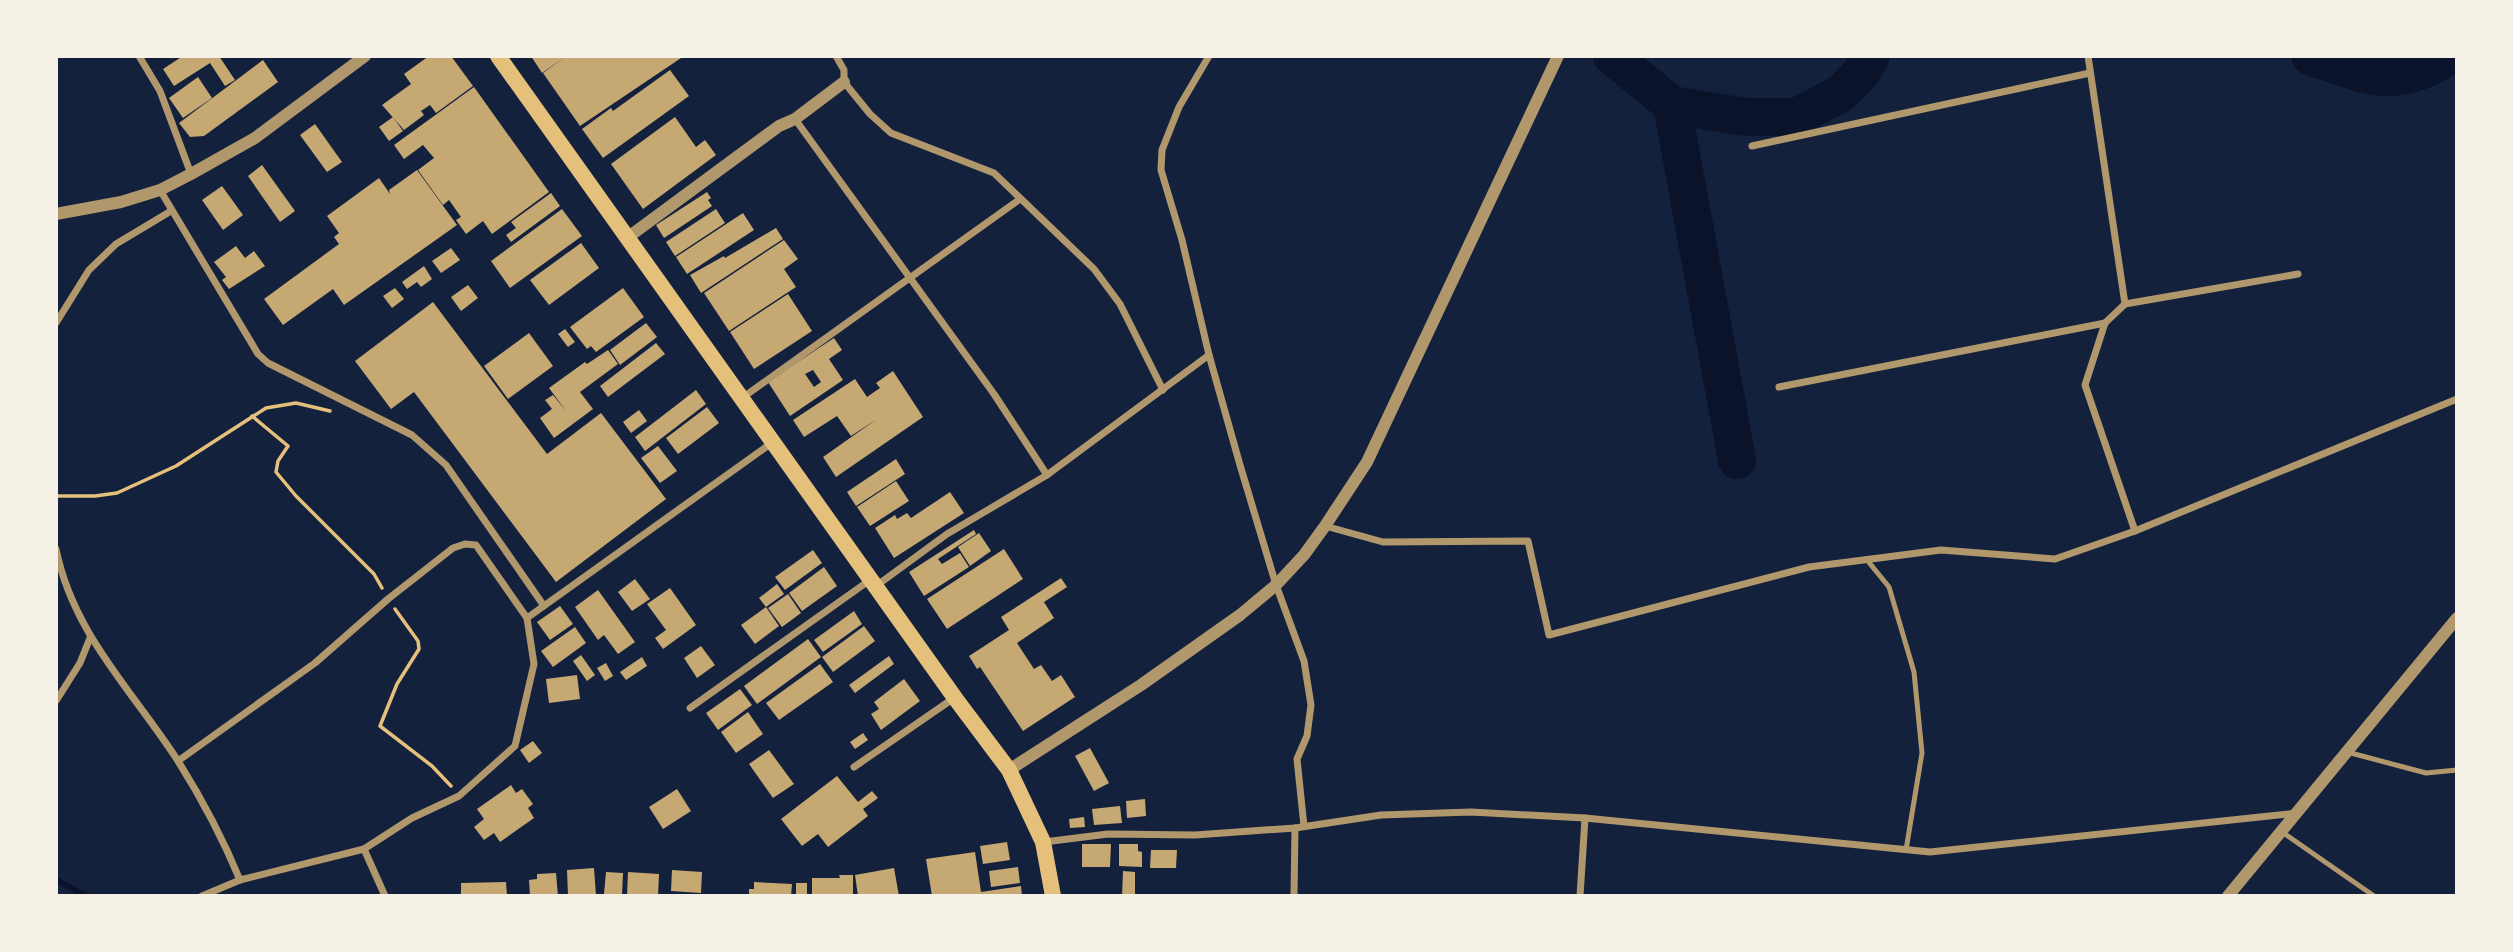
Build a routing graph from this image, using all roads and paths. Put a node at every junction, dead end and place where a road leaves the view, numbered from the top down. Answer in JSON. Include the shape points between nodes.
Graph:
{"nodes":[{"id":1,"x":139,"y":56,"type":"edge"},
{"id":2,"x":365,"y":56,"type":"edge"},
{"id":3,"x":498,"y":56,"type":"edge"},
{"id":4,"x":836,"y":56,"type":"edge"},
{"id":5,"x":1209,"y":56,"type":"edge"},
{"id":6,"x":1558,"y":56,"type":"edge"},
{"id":7,"x":2088,"y":56,"type":"edge"},
{"id":8,"x":2091,"y":73,"type":"junction"},
{"id":9,"x":845,"y":82,"type":"junction"},
{"id":10,"x":795,"y":119,"type":"junction"},
{"id":11,"x":1752,"y":146,"type":"dead end"},
{"id":12,"x":191,"y":174,"type":"junction"},
{"id":13,"x":160,"y":190,"type":"junction"},
{"id":14,"x":1020,"y":199,"type":"junction"},
{"id":15,"x":171,"y":211,"type":"junction"},
{"id":16,"x":56,"y":214,"type":"edge"},
{"id":17,"x":627,"y":237,"type":"junction"},
{"id":18,"x":2298,"y":274,"type":"dead end"},
{"id":19,"x":908,"y":278,"type":"junction"},
{"id":20,"x":2125,"y":304,"type":"junction"},
{"id":21,"x":56,"y":323,"type":"edge"},
{"id":22,"x":2105,"y":323,"type":"junction"},
{"id":23,"x":1209,"y":355,"type":"junction"},
{"id":24,"x":1779,"y":387,"type":"dead end"},
{"id":25,"x":1163,"y":390,"type":"junction"},
{"id":26,"x":741,"y":399,"type":"junction"},
{"id":27,"x":2457,"y":400,"type":"edge"},
{"id":28,"x":335,"y":413,"type":"dead end"},
{"id":29,"x":773,"y":442,"type":"junction"},
{"id":30,"x":1047,"y":475,"type":"junction"},
{"id":31,"x":56,"y":496,"type":"edge"},
{"id":32,"x":1325,"y":526,"type":"junction"},
{"id":33,"x":2135,"y":531,"type":"junction"},
{"id":34,"x":56,"y":549,"type":"edge"},
{"id":35,"x":1867,"y":560,"type":"junction"},
{"id":36,"x":873,"y":583,"type":"junction"},
{"id":37,"x":1276,"y":584,"type":"junction"},
{"id":38,"x":544,"y":607,"type":"junction"},
{"id":39,"x":527,"y":618,"type":"junction"},
{"id":40,"x":2457,"y":618,"type":"edge"},
{"id":41,"x":90,"y":638,"type":"junction"},
{"id":42,"x":955,"y":698,"type":"junction"},
{"id":43,"x":56,"y":701,"type":"edge"},
{"id":44,"x":690,"y":708,"type":"dead end"},
{"id":45,"x":2346,"y":752,"type":"junction"},
{"id":46,"x":178,"y":761,"type":"junction"},
{"id":47,"x":854,"y":767,"type":"dead end"},
{"id":48,"x":1009,"y":770,"type":"junction"},
{"id":49,"x":2457,"y":770,"type":"edge"},
{"id":50,"x":2298,"y":813,"type":"junction"},
{"id":51,"x":1585,"y":818,"type":"junction"},
{"id":52,"x":1304,"y":827,"type":"junction"},
{"id":53,"x":1294,"y":828,"type":"junction"},
{"id":54,"x":2282,"y":832,"type":"junction"},
{"id":55,"x":1043,"y":842,"type":"junction"},
{"id":56,"x":364,"y":849,"type":"junction"},
{"id":57,"x":1906,"y":850,"type":"junction"},
{"id":58,"x":240,"y":880,"type":"junction"},
{"id":59,"x":202,"y":896,"type":"edge"},
{"id":60,"x":385,"y":896,"type":"edge"},
{"id":61,"x":1053,"y":896,"type":"edge"},
{"id":62,"x":1294,"y":896,"type":"edge"},
{"id":63,"x":1580,"y":896,"type":"edge"},
{"id":64,"x":2228,"y":896,"type":"edge"},
{"id":65,"x":2374,"y":896,"type":"edge"}],
"edges":[{"from":1,"to":12,"type":"street","via":[[160,91]]},
{"from":2,"to":12,"type":"street","via":[[255,138]]},
{"from":3,"to":17,"type":"highway"},
{"from":4,"to":9,"type":"street"},
{"from":5,"to":23,"type":"street","via":[[1179,107],[1162,150],[1161,170]]},
{"from":6,"to":32,"type":"street","via":[[1367,462]]},
{"from":7,"to":8,"type":"street"},
{"from":8,"to":11,"type":"street"},
{"from":8,"to":20,"type":"street"},
{"from":9,"to":10,"type":"street"},
{"from":9,"to":14,"type":"street","via":[[891,132],[994,173]]},
{"from":10,"to":17,"type":"street"},
{"from":10,"to":19,"type":"street"},
{"from":12,"to":13,"type":"street"},
{"from":13,"to":15,"type":"street"},
{"from":13,"to":16,"type":"street"},
{"from":14,"to":19,"type":"street"},
{"from":14,"to":25,"type":"street","via":[[1101,278],[1120,304]]},
{"from":15,"to":21,"type":"street","via":[[116,244],[89,270]]},
{"from":15,"to":38,"type":"street","via":[[258,354],[412,435],[446,465]]},
{"from":17,"to":26,"type":"highway"},
{"from":18,"to":20,"type":"street"},
{"from":19,"to":26,"type":"street"},
{"from":19,"to":30,"type":"street"},
{"from":20,"to":22,"type":"street"},
{"from":22,"to":24,"type":"street"},
{"from":22,"to":33,"type":"street","via":[[2085,385]]},
{"from":23,"to":25,"type":"street"},
{"from":23,"to":37,"type":"street"},
{"from":25,"to":30,"type":"street"},
{"from":26,"to":29,"type":"highway"},
{"from":27,"to":33,"type":"street"},
{"from":28,"to":31,"type":"path","via":[[296,404],[266,408],[176,466],[117,493]]},
{"from":29,"to":36,"type":"highway"},
{"from":29,"to":38,"type":"street"},
{"from":30,"to":36,"type":"street"},
{"from":32,"to":35,"type":"street","via":[[1383,542],[1528,541],[1549,635],[1809,567]]},
{"from":32,"to":37,"type":"street"},
{"from":33,"to":35,"type":"street","via":[[2055,559],[1941,550]]},
{"from":34,"to":41,"type":"street"},
{"from":35,"to":57,"type":"lane","via":[[1889,587],[1914,672],[1922,752]]},
{"from":36,"to":42,"type":"highway"},
{"from":36,"to":44,"type":"street"},
{"from":37,"to":48,"type":"street","via":[[1141,685]]},
{"from":37,"to":52,"type":"street","via":[[1304,661],[1311,705],[1307,736],[1297,759]]},
{"from":38,"to":39,"type":"street"},
{"from":39,"to":46,"type":"street","via":[[476,545],[453,548],[315,663]]},
{"from":39,"to":56,"type":"street","via":[[534,664],[515,746],[459,796],[412,818]]},
{"from":40,"to":45,"type":"street"},
{"from":41,"to":43,"type":"street"},
{"from":41,"to":46,"type":"street"},
{"from":42,"to":47,"type":"street"},
{"from":42,"to":48,"type":"highway"},
{"from":45,"to":49,"type":"lane","via":[[2426,773]]},
{"from":45,"to":50,"type":"street"},
{"from":46,"to":58,"type":"street"},
{"from":48,"to":55,"type":"highway"},
{"from":50,"to":54,"type":"street"},
{"from":50,"to":57,"type":"street","via":[[1930,852]]},
{"from":51,"to":52,"type":"street","via":[[1471,812],[1381,815]]},
{"from":51,"to":57,"type":"street"},
{"from":51,"to":63,"type":"street"},
{"from":52,"to":53,"type":"street"},
{"from":53,"to":55,"type":"street","via":[[1195,835],[1108,834]]},
{"from":53,"to":62,"type":"street"},
{"from":54,"to":64,"type":"street"},
{"from":54,"to":65,"type":"lane"},
{"from":55,"to":61,"type":"highway"},
{"from":56,"to":58,"type":"street"},
{"from":56,"to":60,"type":"street"},
{"from":58,"to":59,"type":"street"}]}
